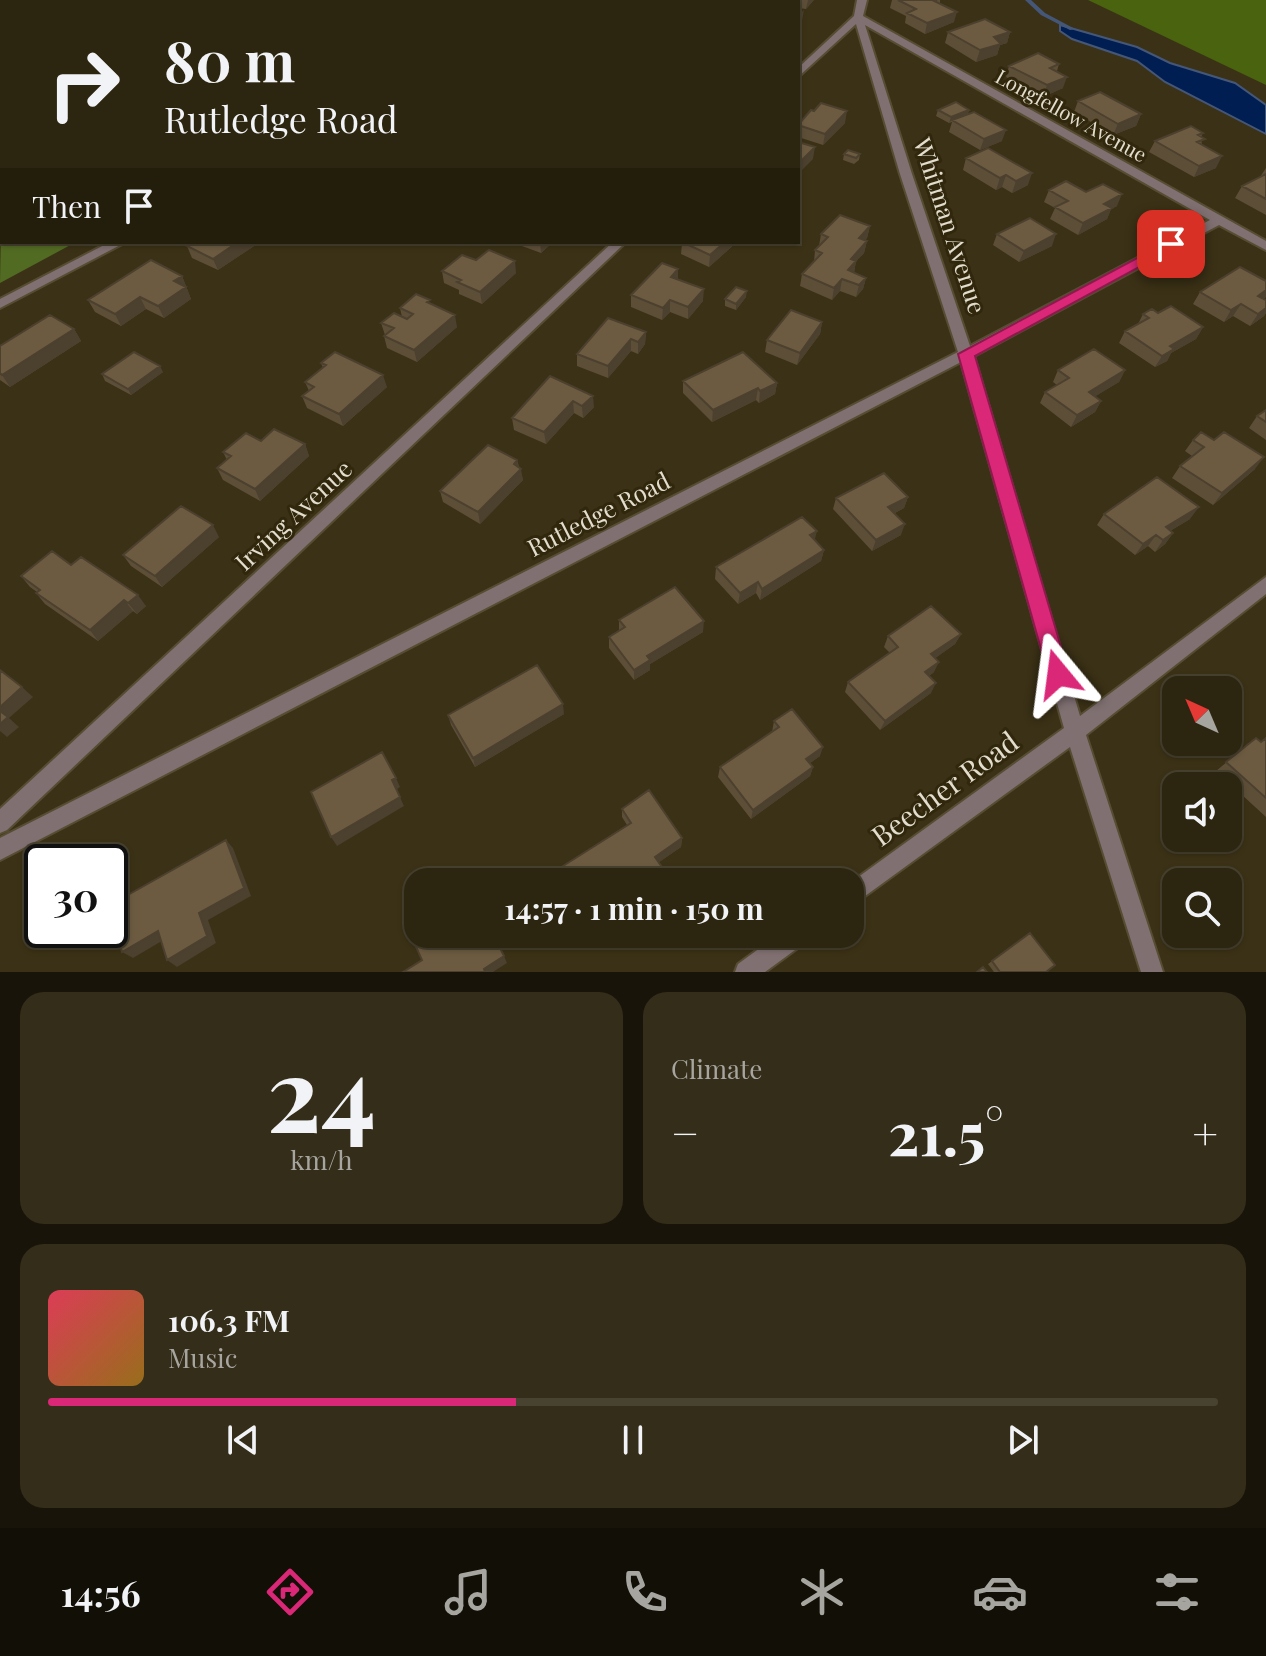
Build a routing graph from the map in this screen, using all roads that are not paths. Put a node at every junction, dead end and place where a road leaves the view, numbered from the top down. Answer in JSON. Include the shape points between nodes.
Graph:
{"nodes":[{"id":1,"x":862,"y":0,"type":"edge"},
{"id":2,"x":858,"y":17,"type":"junction"},
{"id":3,"x":800,"y":72,"type":"edge"},
{"id":4,"x":1219,"y":220,"type":"junction"},
{"id":5,"x":116,"y":244,"type":"edge"},
{"id":6,"x":618,"y":244,"type":"edge"},
{"id":7,"x":1266,"y":246,"type":"edge"},
{"id":8,"x":0,"y":304,"type":"edge"},
{"id":9,"x":966,"y":354,"type":"junction"},
{"id":10,"x":1266,"y":584,"type":"edge"},
{"id":11,"x":1075,"y":732,"type":"junction"},
{"id":12,"x":0,"y":823,"type":"edge"},
{"id":13,"x":0,"y":849,"type":"edge"},
{"id":14,"x":864,"y":886,"type":"edge"},
{"id":15,"x":779,"y":948,"type":"edge"},
{"id":16,"x":746,"y":972,"type":"edge"},
{"id":17,"x":1152,"y":972,"type":"edge"}],
"edges":[{"from":1,"to":2,"type":"street"},
{"from":2,"to":3,"type":"street"},
{"from":2,"to":4,"type":"street","name":"Longfellow Avenue"},
{"from":2,"to":9,"type":"street","name":"Whitman Avenue"},
{"from":4,"to":7,"type":"street","name":"Longfellow Avenue"},
{"from":4,"to":9,"type":"street","name":"Rutledge Road"},
{"from":5,"to":8,"type":"street"},
{"from":6,"to":12,"type":"street","name":"Irving Avenue"},
{"from":9,"to":11,"type":"street","name":"Whitman Avenue"},
{"from":9,"to":13,"type":"street","name":"Rutledge Road"},
{"from":10,"to":11,"type":"street","name":"Beecher Road"},
{"from":11,"to":14,"type":"street","name":"Beecher Road"},
{"from":11,"to":17,"type":"street","name":"Whitman Avenue"},
{"from":15,"to":16,"type":"street"}]}
